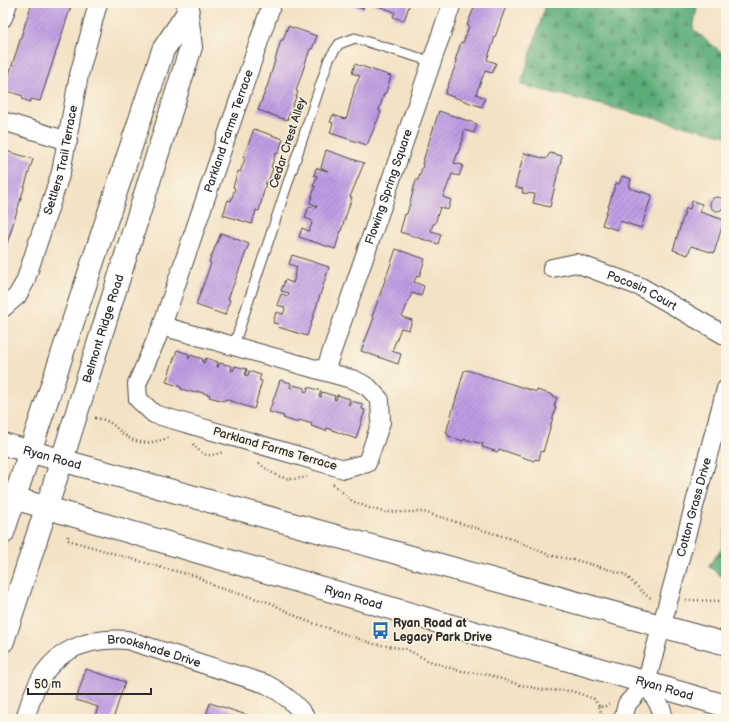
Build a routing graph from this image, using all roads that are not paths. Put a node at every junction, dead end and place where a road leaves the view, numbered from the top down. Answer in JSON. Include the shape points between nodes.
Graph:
{"nodes":[{"id":1,"x":8,"y":3,"type":"edge"},
{"id":2,"x":98,"y":3,"type":"edge"},
{"id":3,"x":272,"y":3,"type":"edge"},
{"id":4,"x":452,"y":3,"type":"edge"},
{"id":5,"x":188,"y":9,"type":"edge"},
{"id":6,"x":3,"y":18,"type":"edge"},
{"id":7,"x":433,"y":62,"type":"junction"},
{"id":8,"x":3,"y":121,"type":"edge"},
{"id":9,"x":68,"y":141,"type":"junction"},
{"id":10,"x":552,"y":268,"type":"dead end"},
{"id":11,"x":3,"y":308,"type":"edge"},
{"id":12,"x":162,"y":326,"type":"junction"},
{"id":13,"x":726,"y":336,"type":"edge"},
{"id":14,"x":234,"y":345,"type":"junction"},
{"id":15,"x":325,"y":371,"type":"junction"},
{"id":16,"x":726,"y":389,"type":"edge"},
{"id":17,"x":3,"y":444,"type":"edge"},
{"id":18,"x":29,"y":451,"type":"junction"},
{"id":19,"x":62,"y":460,"type":"junction"},
{"id":20,"x":9,"y":497,"type":"edge"},
{"id":21,"x":47,"y":508,"type":"junction"},
{"id":22,"x":3,"y":533,"type":"edge"},
{"id":23,"x":661,"y":625,"type":"junction"},
{"id":24,"x":3,"y":641,"type":"edge"},
{"id":25,"x":726,"y":644,"type":"edge"},
{"id":26,"x":646,"y":683,"type":"junction"},
{"id":27,"x":726,"y":706,"type":"edge"},
{"id":28,"x":25,"y":719,"type":"edge"},
{"id":29,"x":307,"y":719,"type":"edge"},
{"id":30,"x":623,"y":719,"type":"edge"},
{"id":31,"x":659,"y":719,"type":"edge"}],
"edges":[{"from":1,"to":6,"type":"street"},
{"from":2,"to":9,"type":"street","name":"Settlers Trail Terrace","via":[[79,75]]},
{"from":3,"to":12,"type":"street","name":"Parkland Farms Terrace"},
{"from":4,"to":7,"type":"street","name":"Flowing Spring Square"},
{"from":5,"to":18,"type":"main road","name":"Belmont Ridge Road","via":[[164,50]]},
{"from":5,"to":19,"type":"main road","name":"Belmont Ridge Road","via":[[191,48]]},
{"from":7,"to":14,"type":"lane","name":"Cedar Crest Alley","via":[[355,38],[339,44],[329,59]]},
{"from":7,"to":15,"type":"street","name":"Flowing Spring Square"},
{"from":8,"to":9,"type":"street"},
{"from":9,"to":11,"type":"street","name":"Settlers Trail Terrace","via":[[61,172],[25,282],[17,296]]},
{"from":10,"to":13,"type":"street","name":"Pocosin Court","via":[[576,263],[641,287]]},
{"from":12,"to":14,"type":"street","name":"Parkland Farms Terrace"},
{"from":12,"to":15,"type":"street","name":"Parkland Farms Terrace","via":[[138,384],[138,399],[154,414],[344,469],[367,463],[381,422],[380,400],[368,387],[355,380]]},
{"from":14,"to":15,"type":"street","name":"Parkland Farms Terrace"},
{"from":16,"to":23,"type":"street","name":"Cotton Grass Drive"},
{"from":17,"to":18,"type":"main road","name":"Ryan Road"},
{"from":18,"to":19,"type":"main road","name":"Ryan Road"},
{"from":18,"to":20,"type":"main road","name":"Belmont Ridge Road"},
{"from":19,"to":21,"type":"main road","name":"Belmont Ridge Road"},
{"from":19,"to":23,"type":"main road","name":"Ryan Road"},
{"from":20,"to":21,"type":"main road","name":"Ryan Road"},
{"from":20,"to":22,"type":"main road","name":"Belmont Ridge Road"},
{"from":21,"to":24,"type":"main road","name":"Belmont Ridge Road"},
{"from":21,"to":26,"type":"main road","name":"Ryan Road"},
{"from":23,"to":25,"type":"main road","name":"Ryan Road"},
{"from":23,"to":26,"type":"street","name":"Cotton Grass Drive"},
{"from":26,"to":27,"type":"main road","name":"Ryan Road"},
{"from":26,"to":30,"type":"street","via":[[626,704]]},
{"from":26,"to":31,"type":"street","via":[[662,710]]},
{"from":28,"to":29,"type":"street","name":"Brookshade Drive","via":[[35,690],[53,663],[69,650],[87,642],[107,639],[127,640],[266,684],[283,692]]}]}
